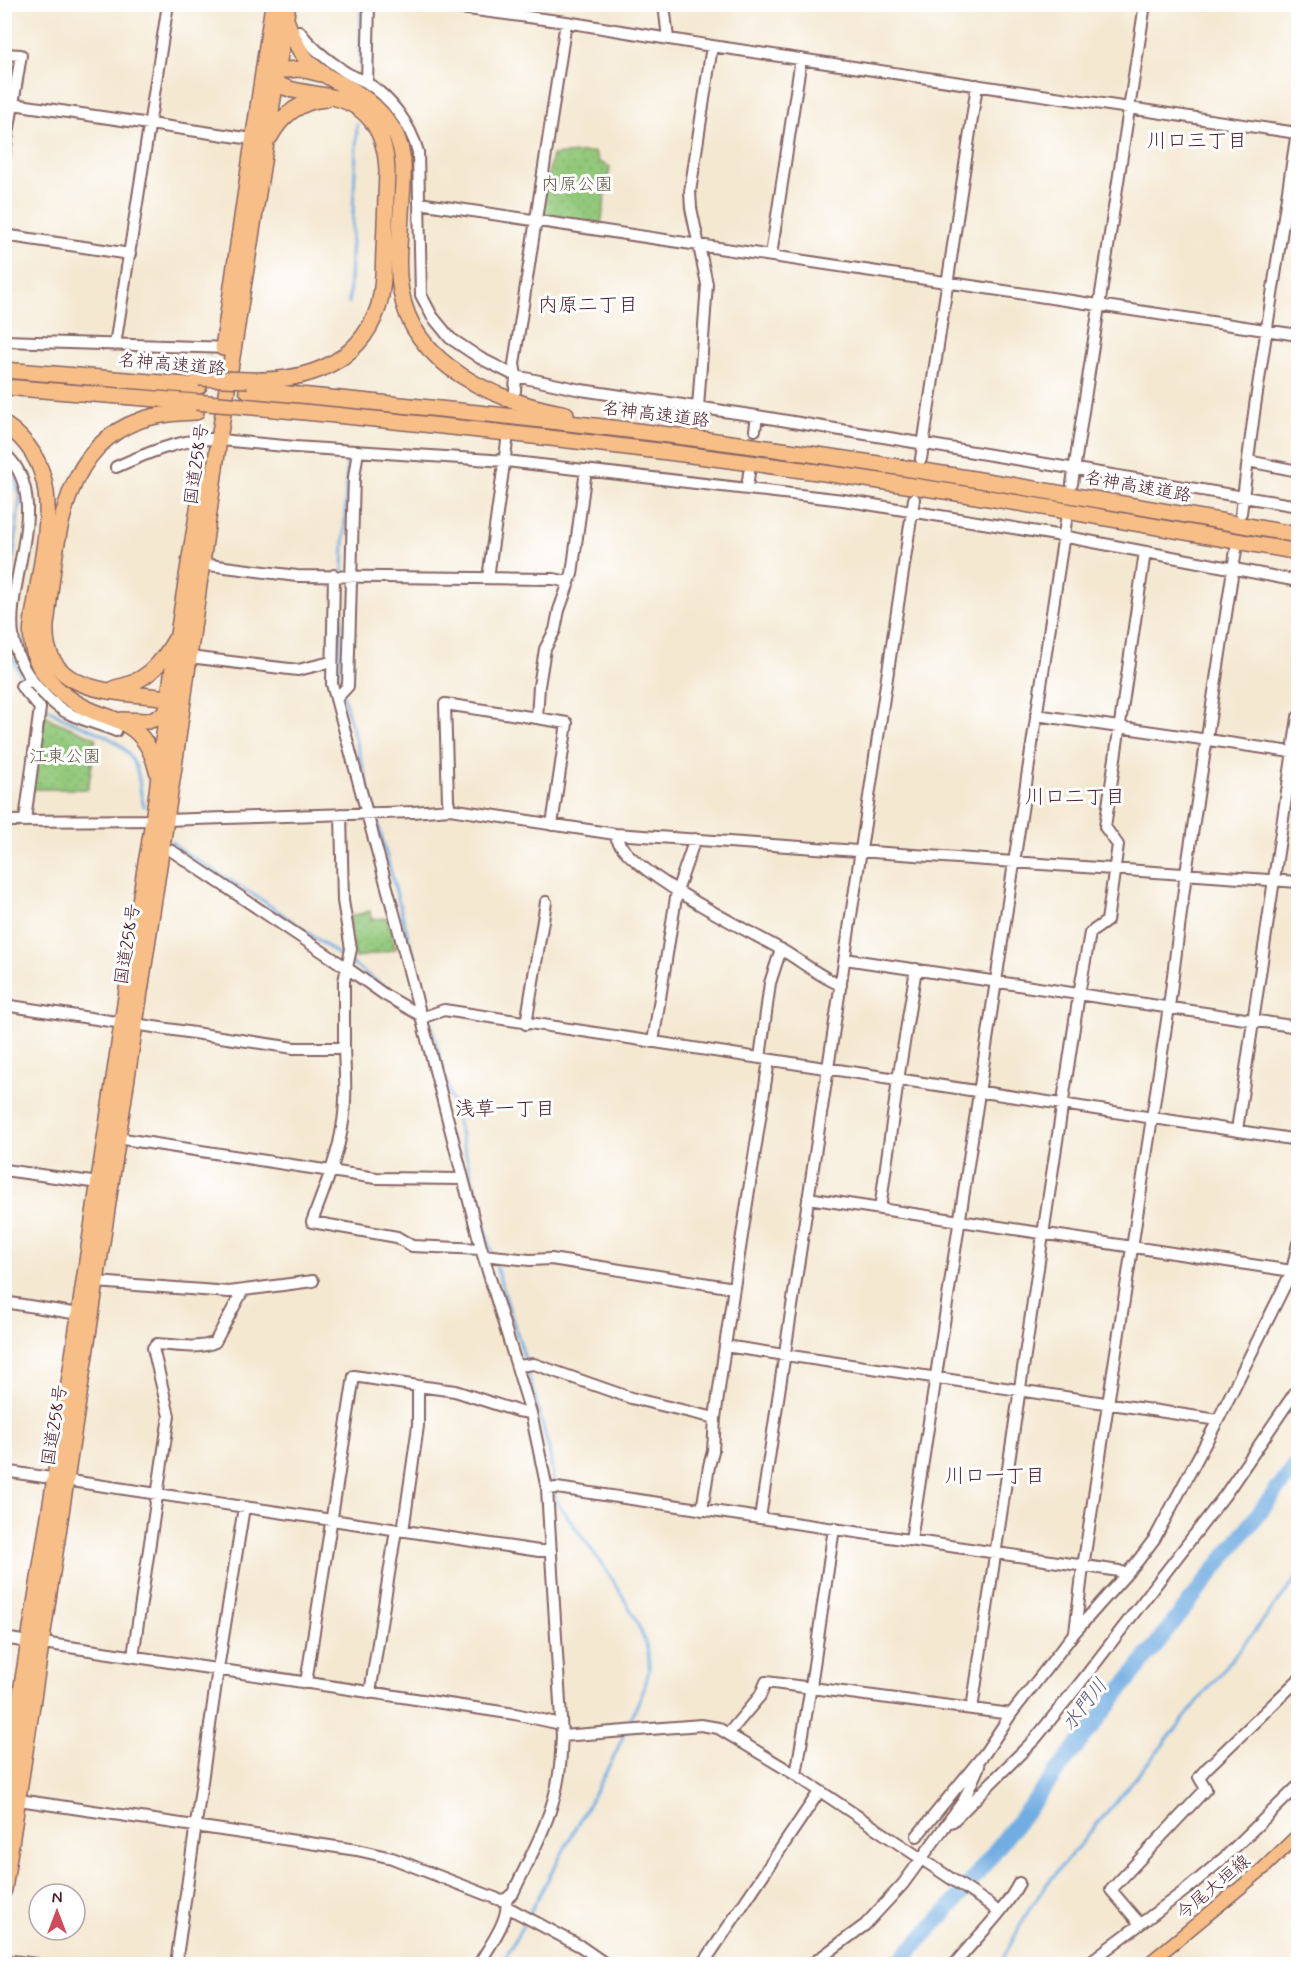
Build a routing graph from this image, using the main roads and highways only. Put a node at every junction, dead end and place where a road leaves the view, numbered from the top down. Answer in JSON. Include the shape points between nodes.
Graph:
{"nodes":[{"id":1,"x":273,"y":4,"type":"edge"},
{"id":2,"x":286,"y":11,"type":"edge"},
{"id":3,"x":272,"y":75,"type":"junction"},
{"id":4,"x":325,"y":75,"type":"junction"},
{"id":5,"x":341,"y":99,"type":"junction"},
{"id":6,"x":259,"y":142,"type":"junction"},
{"id":7,"x":4,"y":370,"type":"edge"},
{"id":8,"x":247,"y":385,"type":"junction"},
{"id":9,"x":4,"y":387,"type":"edge"},
{"id":10,"x":196,"y":407,"type":"junction"},
{"id":11,"x":4,"y":424,"type":"edge"},
{"id":12,"x":214,"y":439,"type":"junction"},
{"id":13,"x":896,"y":467,"type":"junction"},
{"id":14,"x":1299,"y":535,"type":"edge"},
{"id":15,"x":1299,"y":552,"type":"edge"},
{"id":16,"x":180,"y":625,"type":"junction"},
{"id":17,"x":94,"y":689,"type":"junction"},
{"id":18,"x":175,"y":702,"type":"junction"},
{"id":19,"x":167,"y":714,"type":"junction"},
{"id":20,"x":114,"y":724,"type":"junction"},
{"id":21,"x":159,"y":779,"type":"junction"},
{"id":22,"x":160,"y":819,"type":"junction"},
{"id":23,"x":129,"y":1024,"type":"junction"},
{"id":24,"x":60,"y":1479,"type":"junction"},
{"id":25,"x":9,"y":1799,"type":"edge"},
{"id":26,"x":1299,"y":1835,"type":"edge"},
{"id":27,"x":4,"y":1890,"type":"edge"},
{"id":28,"x":1148,"y":1965,"type":"edge"}],
"edges":[{"from":1,"to":3,"type":"highway","name":"国道258号"},
{"from":2,"to":3,"type":"highway","name":"国道258号"},
{"from":2,"to":4,"type":"highway","via":[[301,53]]},
{"from":3,"to":4,"type":"highway","via":[[300,69]]},
{"from":3,"to":5,"type":"highway","via":[[285,88]]},
{"from":3,"to":6,"type":"highway","name":"国道258号"},
{"from":4,"to":13,"type":"highway","via":[[374,107],[391,126],[400,145],[403,165],[399,277],[404,306],[418,336],[455,371],[491,391],[555,412],[820,451]]},
{"from":5,"to":6,"type":"highway","via":[[320,99],[296,107]]},
{"from":5,"to":8,"type":"highway","via":[[359,108],[375,124],[385,144],[383,281],[378,309],[366,332],[334,363],[297,378]]},
{"from":6,"to":12,"type":"highway","name":"国道258号"},
{"from":7,"to":8,"type":"highway","name":"名神高速道路"},
{"from":8,"to":13,"type":"highway","name":"名神高速道路"},
{"from":9,"to":10,"type":"highway","name":"名神高速道路"},
{"from":10,"to":15,"type":"highway","name":"名神高速道路","via":[[346,421],[399,421],[805,470],[1025,503]]},
{"from":10,"to":17,"type":"highway","via":[[142,419],[114,433],[84,462],[69,496],[59,537],[45,638],[57,666],[74,681]]},
{"from":11,"to":20,"type":"highway","via":[[27,444],[46,484],[47,516],[31,637],[37,662],[64,695]]},
{"from":12,"to":16,"type":"highway","name":"国道258号"},
{"from":12,"to":18,"type":"highway","name":"国道258号","via":[[189,657]]},
{"from":13,"to":14,"type":"highway","name":"名神高速道路"},
{"from":16,"to":17,"type":"highway","via":[[169,652],[153,671],[122,686]]},
{"from":16,"to":18,"type":"highway","name":"国道258号"},
{"from":17,"to":18,"type":"highway"},
{"from":18,"to":19,"type":"highway","name":"国道258号"},
{"from":18,"to":22,"type":"highway","name":"国道258号"},
{"from":19,"to":20,"type":"highway","via":[[155,720]]},
{"from":19,"to":21,"type":"highway","name":"国道258号"},
{"from":20,"to":21,"type":"highway","via":[[135,730],[142,737]]},
{"from":21,"to":22,"type":"highway","name":"国道258号"},
{"from":22,"to":23,"type":"highway","name":"国道258号","via":[[146,868]]},
{"from":22,"to":23,"type":"highway","name":"国道258号","via":[[161,848]]},
{"from":23,"to":24,"type":"highway","name":"国道258号","via":[[99,1183]]},
{"from":23,"to":24,"type":"highway","name":"国道258号","via":[[96,1282]]},
{"from":24,"to":25,"type":"highway","name":"国道258号"},
{"from":25,"to":27,"type":"highway","name":"国道258号"},
{"from":26,"to":28,"type":"main road","name":"今尾大垣線"}]}
